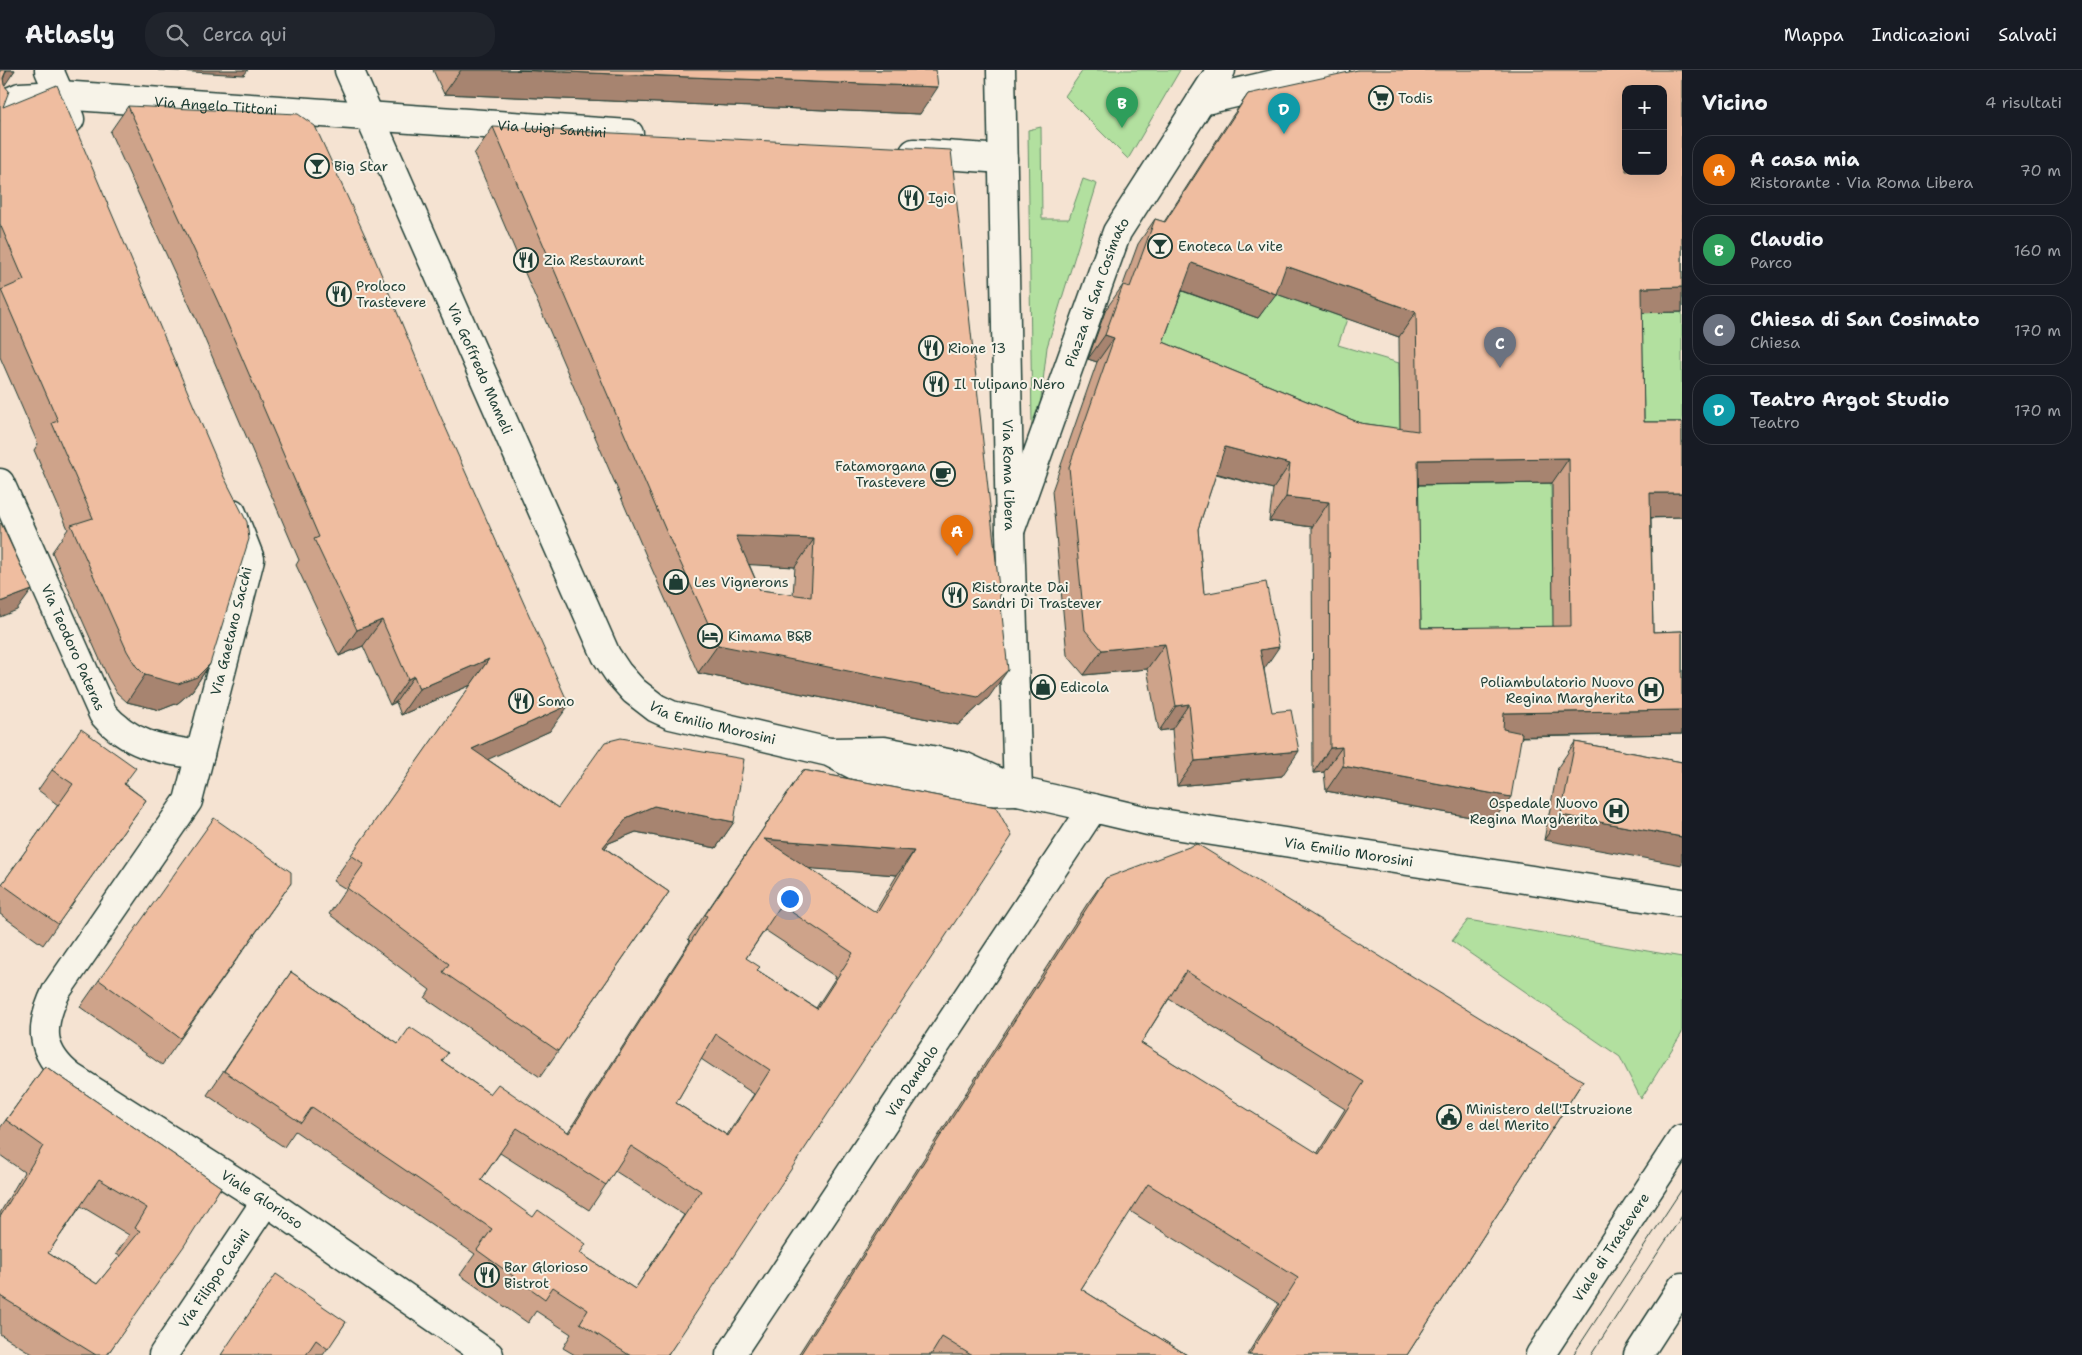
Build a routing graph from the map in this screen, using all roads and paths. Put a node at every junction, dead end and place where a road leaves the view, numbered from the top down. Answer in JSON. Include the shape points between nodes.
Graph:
{"nodes":[{"id":1,"x":49,"y":70,"type":"edge"},
{"id":2,"x":349,"y":70,"type":"edge"},
{"id":3,"x":1001,"y":70,"type":"edge"},
{"id":4,"x":1221,"y":70,"type":"edge"},
{"id":5,"x":1335,"y":70,"type":"edge"},
{"id":6,"x":60,"y":95,"type":"junction"},
{"id":7,"x":1202,"y":101,"type":"junction"},
{"id":8,"x":0,"y":106,"type":"edge"},
{"id":9,"x":369,"y":117,"type":"junction"},
{"id":10,"x":657,"y":136,"type":"edge"},
{"id":11,"x":79,"y":140,"type":"edge"},
{"id":12,"x":884,"y":151,"type":"edge"},
{"id":13,"x":1003,"y":159,"type":"junction"},
{"id":14,"x":0,"y":483,"type":"edge"},
{"id":15,"x":221,"y":487,"type":"edge"},
{"id":16,"x":1010,"y":532,"type":"junction"},
{"id":17,"x":612,"y":666,"type":"joint"},
{"id":18,"x":200,"y":755,"type":"junction"},
{"id":19,"x":1018,"y":792,"type":"junction"},
{"id":20,"x":1093,"y":808,"type":"junction"},
{"id":21,"x":1682,"y":903,"type":"edge"},
{"id":22,"x":45,"y":1038,"type":"joint"},
{"id":23,"x":1682,"y":1139,"type":"edge"},
{"id":24,"x":1682,"y":1160,"type":"edge"},
{"id":25,"x":1645,"y":1196,"type":"junction"},
{"id":26,"x":266,"y":1201,"type":"junction"},
{"id":27,"x":1682,"y":1287,"type":"edge"},
{"id":28,"x":163,"y":1355,"type":"edge"},
{"id":29,"x":489,"y":1355,"type":"edge"},
{"id":30,"x":730,"y":1355,"type":"edge"},
{"id":31,"x":1540,"y":1355,"type":"edge"},
{"id":32,"x":1638,"y":1355,"type":"edge"}],
"edges":[{"from":1,"to":6,"type":"street"},
{"from":2,"to":9,"type":"street","name":"Via Goffredo Mameli"},
{"from":3,"to":13,"type":"street"},
{"from":4,"to":7,"type":"street","name":"Piazza di San Cosimato"},
{"from":5,"to":7,"type":"street"},
{"from":6,"to":8,"type":"street","name":"Via Angelo Tittoni","via":[[20,97]]},
{"from":6,"to":9,"type":"street","name":"Via Angelo Tittoni"},
{"from":6,"to":11,"type":"street"},
{"from":7,"to":16,"type":"street","name":"Piazza di San Cosimato","via":[[1117,232]]},
{"from":9,"to":10,"type":"street","name":"Via Luigi Santini"},
{"from":9,"to":17,"type":"street","name":"Via Goffredo Mameli"},
{"from":12,"to":13,"type":"street"},
{"from":13,"to":16,"type":"street","name":"Via Roma Libera"},
{"from":14,"to":18,"type":"street","name":"Via Teodoro Pateras","via":[[103,714],[116,728],[143,743]]},
{"from":15,"to":18,"type":"street","name":"Via Gaetano Sacchi","via":[[250,559]]},
{"from":16,"to":19,"type":"street","name":"Via Roma Libera"},
{"from":17,"to":19,"type":"street","name":"Via Emilio Morosini","via":[[644,700],[671,716],[829,752],[876,776],[955,792]]},
{"from":18,"to":22,"type":"street","name":"Via Gaetano Sacchi","via":[[188,801],[56,990],[48,1010]]},
{"from":19,"to":20,"type":"street","name":"Via Emilio Morosini"},
{"from":20,"to":21,"type":"street","name":"Via Emilio Morosini","via":[[1148,821]]},
{"from":20,"to":30,"type":"street","name":"Via Dandolo"},
{"from":22,"to":26,"type":"street","name":"Viale Glorioso","via":[[56,1065],[71,1078]]},
{"from":23,"to":25,"type":"street","name":"Viale di Trastevere"},
{"from":24,"to":25,"type":"street"},
{"from":25,"to":31,"type":"street","name":"Viale di Trastevere"},
{"from":26,"to":28,"type":"street","name":"Via Filippo Casini"},
{"from":26,"to":29,"type":"street","name":"Viale Glorioso"},
{"from":27,"to":32,"type":"street"}]}
